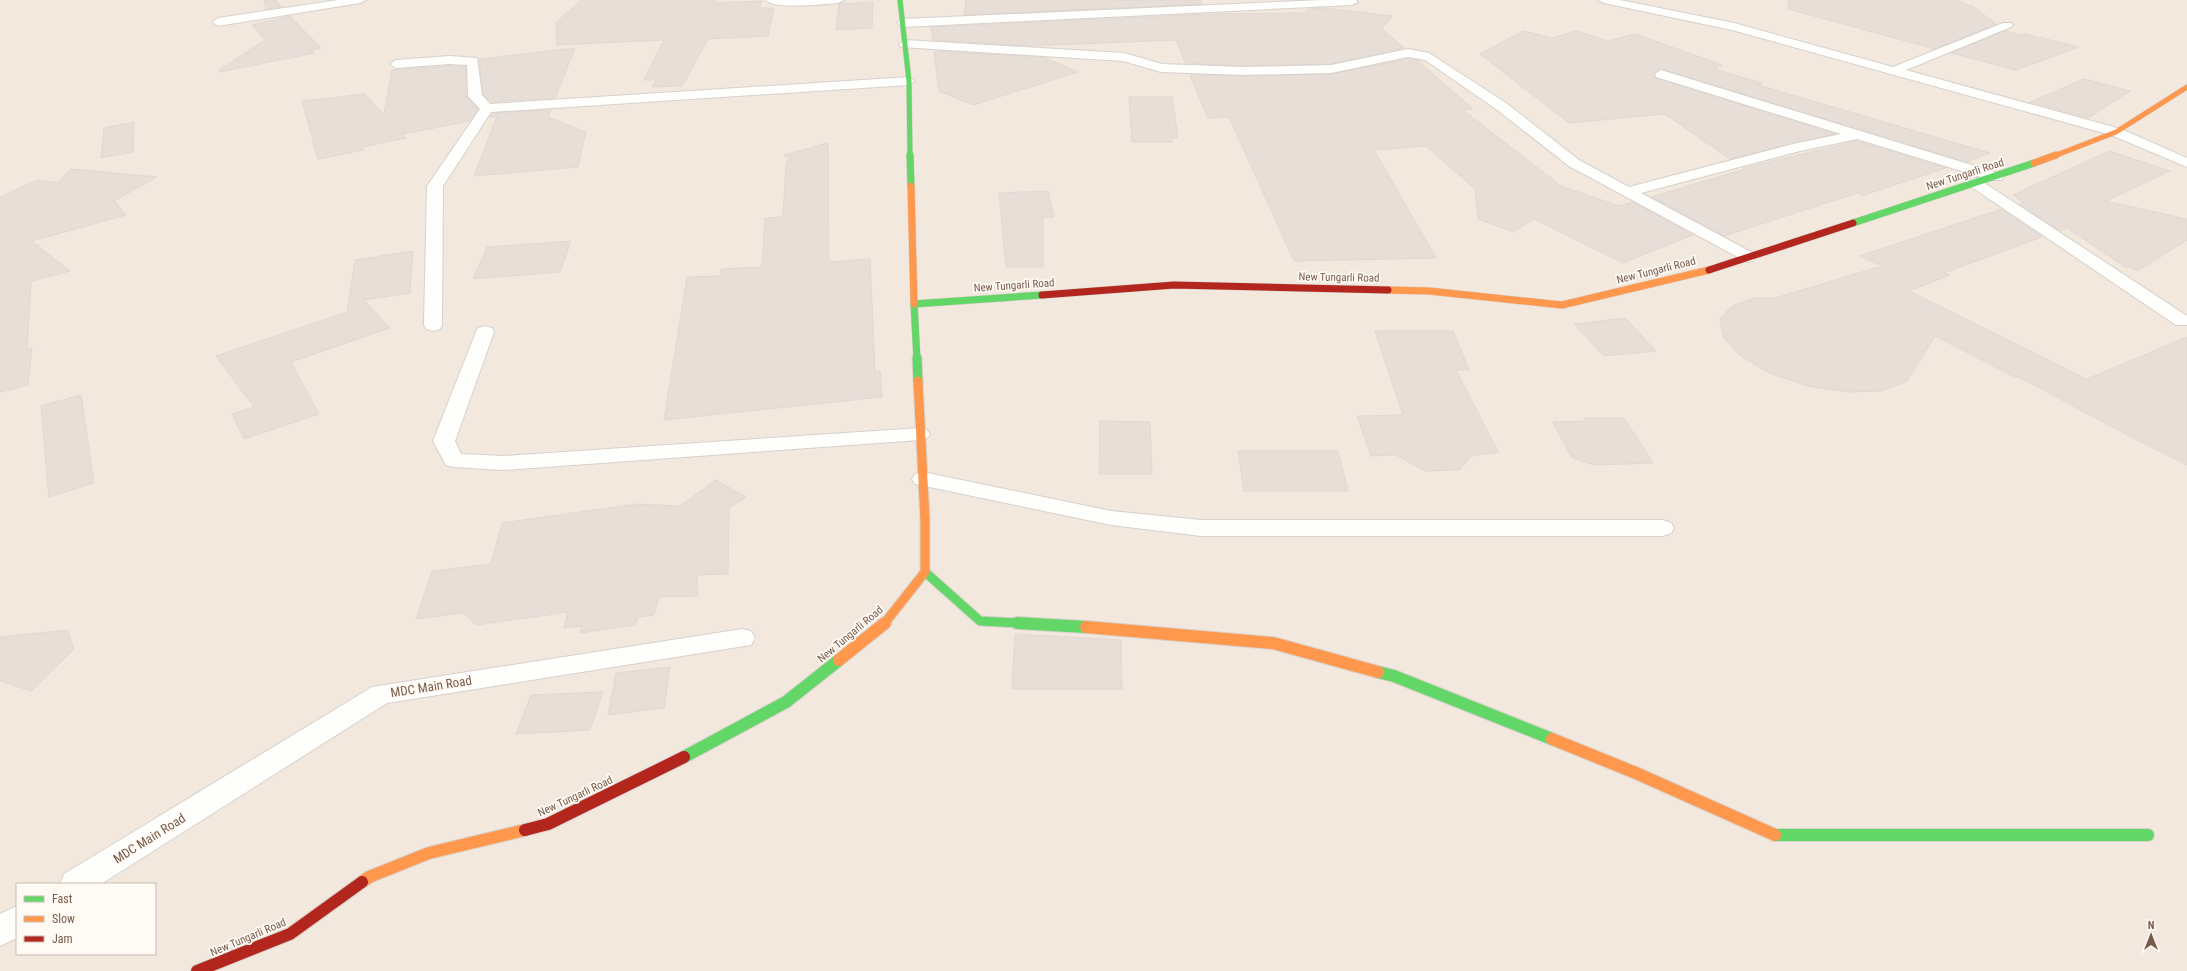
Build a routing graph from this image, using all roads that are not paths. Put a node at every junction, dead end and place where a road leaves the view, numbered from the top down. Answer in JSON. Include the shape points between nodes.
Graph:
{"nodes":[{"id":1,"x":360,"y":0,"type":"edge"},
{"id":2,"x":772,"y":0,"type":"edge"},
{"id":3,"x":838,"y":0,"type":"edge"},
{"id":4,"x":900,"y":0,"type":"edge"},
{"id":5,"x":1604,"y":0,"type":"edge"},
{"id":6,"x":1352,"y":2,"type":"dead end"},
{"id":7,"x":218,"y":22,"type":"dead end"},
{"id":8,"x":903,"y":23,"type":"junction"},
{"id":9,"x":2006,"y":25,"type":"dead end"},
{"id":10,"x":905,"y":44,"type":"junction"},
{"id":11,"x":396,"y":64,"type":"dead end"},
{"id":12,"x":1893,"y":71,"type":"junction"},
{"id":13,"x":1661,"y":74,"type":"dead end"},
{"id":14,"x":909,"y":81,"type":"junction"},
{"id":15,"x":2187,"y":87,"type":"edge"},
{"id":16,"x":488,"y":108,"type":"junction"},
{"id":17,"x":2116,"y":132,"type":"junction"},
{"id":18,"x":1857,"y":134,"type":"junction"},
{"id":19,"x":2187,"y":163,"type":"edge"},
{"id":20,"x":1996,"y":176,"type":"junction"},
{"id":21,"x":1975,"y":183,"type":"junction"},
{"id":22,"x":1628,"y":192,"type":"junction"},
{"id":23,"x":1746,"y":257,"type":"junction"},
{"id":24,"x":914,"y":304,"type":"junction"},
{"id":25,"x":2182,"y":321,"type":"dead end"},
{"id":26,"x":433,"y":325,"type":"dead end"},
{"id":27,"x":485,"y":332,"type":"dead end"},
{"id":28,"x":920,"y":434,"type":"junction"},
{"id":29,"x":923,"y":479,"type":"junction"},
{"id":30,"x":1663,"y":528,"type":"dead end"},
{"id":31,"x":925,"y":572,"type":"junction"},
{"id":32,"x":742,"y":638,"type":"dead end"},
{"id":33,"x":2148,"y":835,"type":"dead end"},
{"id":34,"x":77,"y":883,"type":"edge"},
{"id":35,"x":16,"y":921,"type":"edge"},
{"id":36,"x":0,"y":930,"type":"edge"},
{"id":37,"x":197,"y":971,"type":"edge"}],
"edges":[{"from":1,"to":7,"type":"street"},
{"from":2,"to":3,"type":"street"},
{"from":4,"to":8,"type":"street"},
{"from":5,"to":12,"type":"street","via":[[1734,28]]},
{"from":6,"to":8,"type":"street"},
{"from":8,"to":10,"type":"street"},
{"from":9,"to":12,"type":"street"},
{"from":10,"to":14,"type":"street"},
{"from":10,"to":22,"type":"street","via":[[1124,58],[1161,68],[1243,71],[1331,69],[1408,53],[1429,57],[1501,106],[1574,163]]},
{"from":11,"to":16,"type":"street","via":[[473,61],[475,96]]},
{"from":12,"to":17,"type":"street"},
{"from":13,"to":18,"type":"street"},
{"from":14,"to":16,"type":"street"},
{"from":14,"to":24,"type":"street"},
{"from":15,"to":17,"type":"street","name":"New Tungarli Road"},
{"from":16,"to":26,"type":"street","via":[[435,186]]},
{"from":17,"to":19,"type":"street"},
{"from":17,"to":20,"type":"street","name":"New Tungarli Road"},
{"from":18,"to":20,"type":"street"},
{"from":18,"to":22,"type":"street"},
{"from":20,"to":21,"type":"street","name":"New Tungarli Road"},
{"from":21,"to":23,"type":"street","name":"New Tungarli Road"},
{"from":21,"to":25,"type":"street"},
{"from":22,"to":23,"type":"street"},
{"from":23,"to":24,"type":"street","name":"New Tungarli Road","via":[[1686,277],[1562,305],[1429,291],[1174,285]]},
{"from":24,"to":28,"type":"street"},
{"from":27,"to":28,"type":"street","via":[[444,441],[454,460],[503,463]]},
{"from":28,"to":29,"type":"street"},
{"from":29,"to":30,"type":"street","via":[[1111,518],[1201,528]]},
{"from":29,"to":31,"type":"street"},
{"from":31,"to":33,"type":"street","via":[[980,621],[1116,629],[1273,643],[1394,676],[1636,773],[1774,835]]},
{"from":31,"to":37,"type":"street","name":"New Tungarli Road","via":[[888,621],[786,702],[548,824],[429,853],[369,877],[290,934]]},
{"from":32,"to":34,"type":"street","name":"MDC Main Road","via":[[381,694]]},
{"from":35,"to":36,"type":"street"}]}
